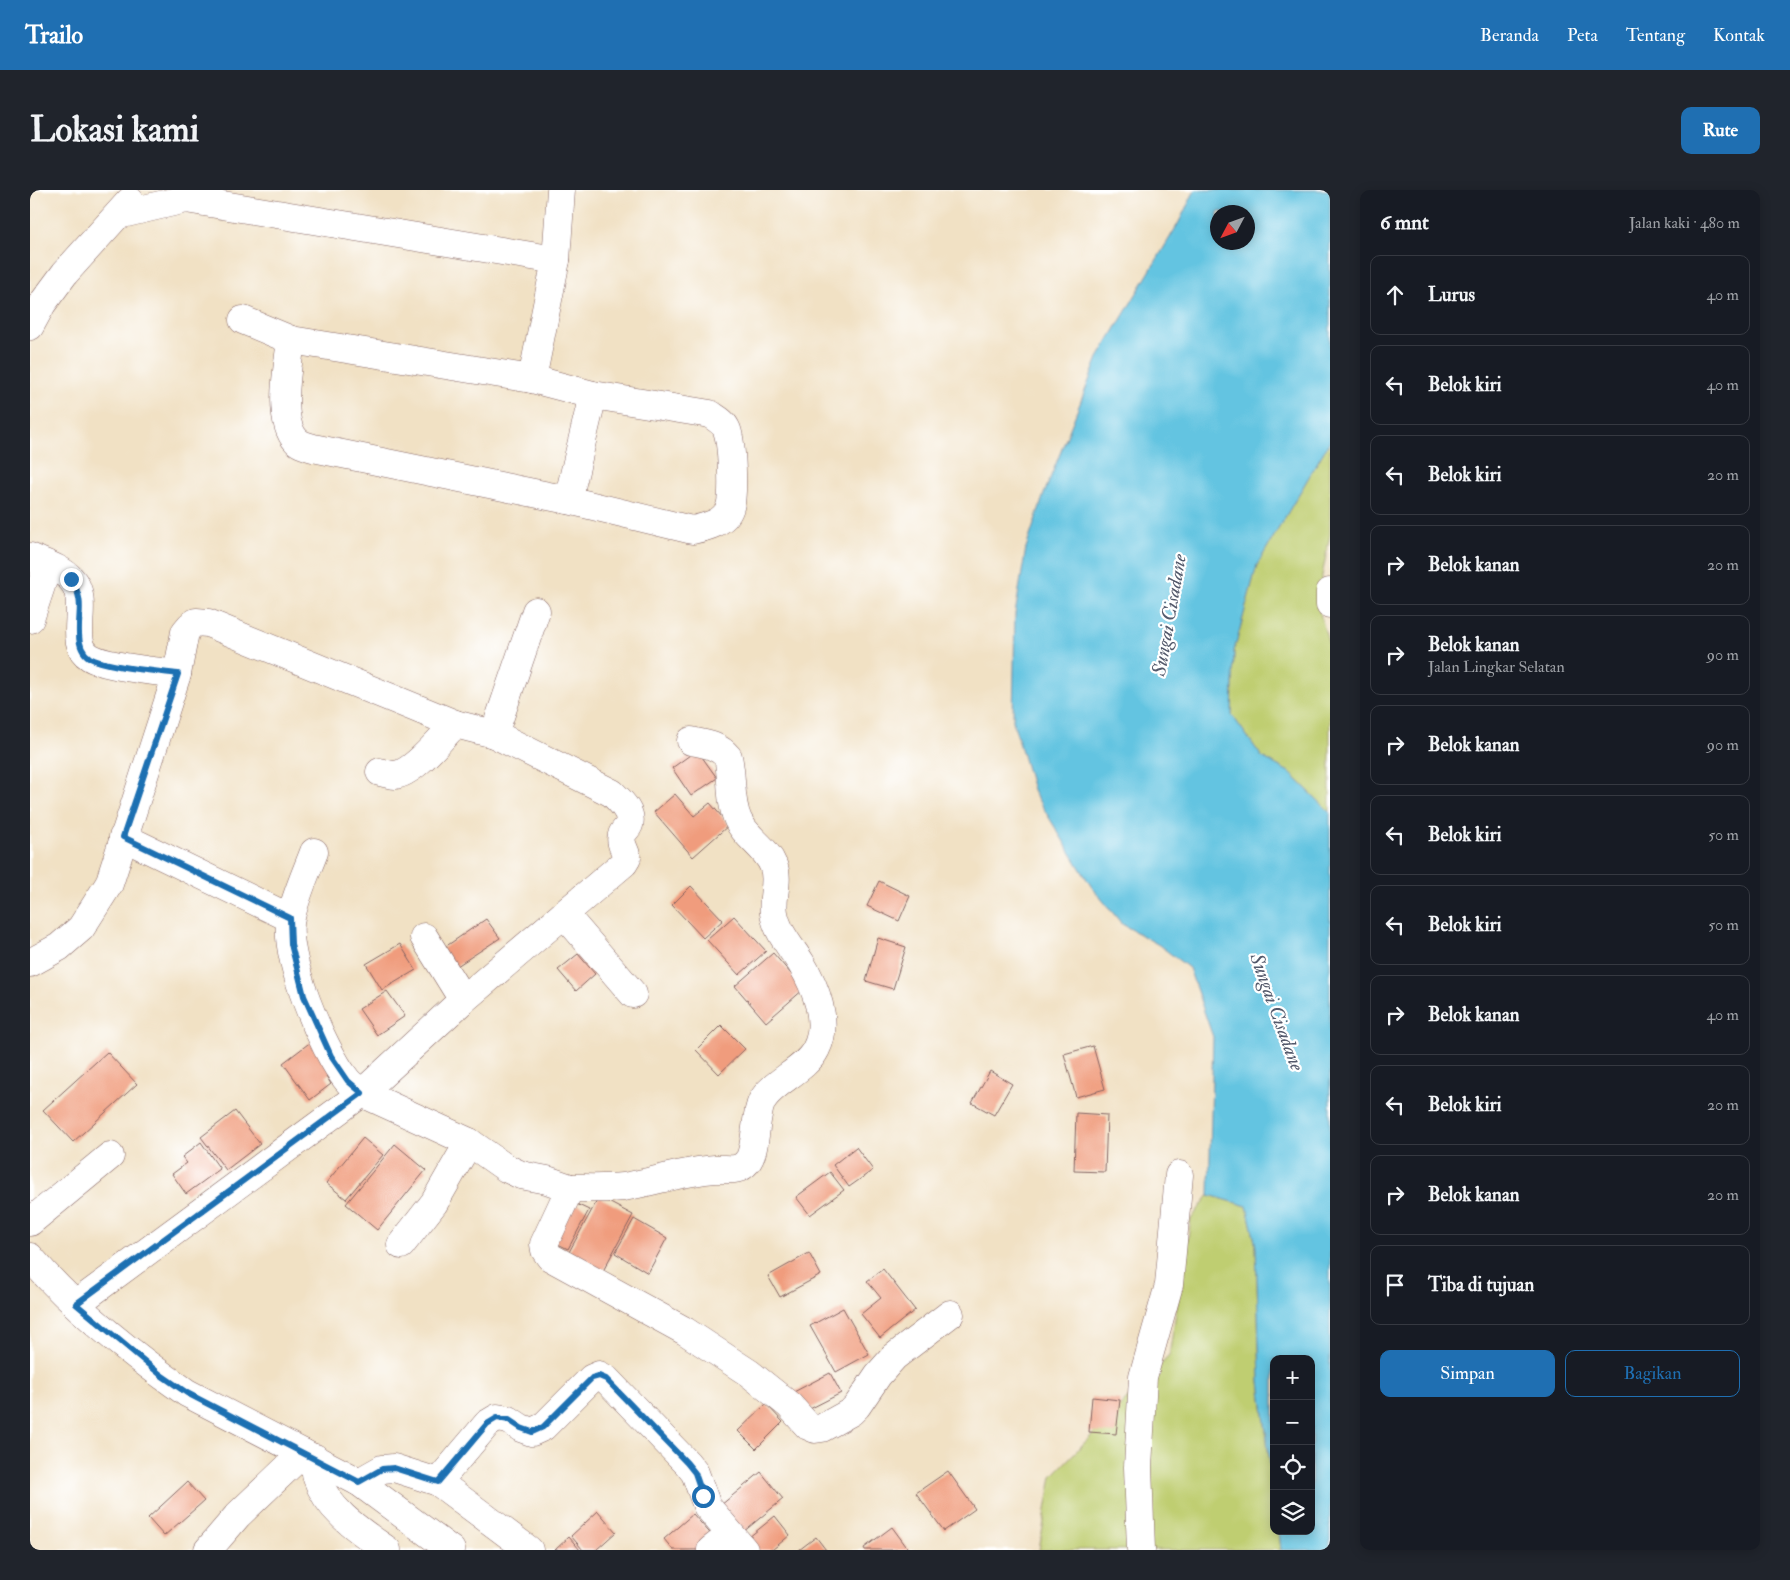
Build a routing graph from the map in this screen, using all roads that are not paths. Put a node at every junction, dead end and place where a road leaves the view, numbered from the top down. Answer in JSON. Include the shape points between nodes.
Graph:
{"nodes":[{"id":1,"x":139,"y":190,"type":"edge"},
{"id":2,"x":562,"y":190,"type":"edge"},
{"id":3,"x":189,"y":195,"type":"edge"},
{"id":4,"x":118,"y":215,"type":"junction"},
{"id":5,"x":556,"y":260,"type":"junction"},
{"id":6,"x":243,"y":320,"type":"dead end"},
{"id":7,"x":30,"y":326,"type":"edge"},
{"id":8,"x":291,"y":340,"type":"junction"},
{"id":9,"x":532,"y":379,"type":"junction"},
{"id":10,"x":593,"y":395,"type":"junction"},
{"id":11,"x":568,"y":500,"type":"junction"},
{"id":12,"x":39,"y":561,"type":"edge"},
{"id":13,"x":1330,"y":592,"type":"edge"},
{"id":14,"x":1330,"y":604,"type":"edge"},
{"id":15,"x":536,"y":612,"type":"dead end"},
{"id":16,"x":30,"y":619,"type":"edge"},
{"id":17,"x":178,"y":674,"type":"junction"},
{"id":18,"x":455,"y":724,"type":"junction"},
{"id":19,"x":494,"y":734,"type":"junction"},
{"id":20,"x":691,"y":741,"type":"dead end"},
{"id":21,"x":380,"y":772,"type":"dead end"},
{"id":22,"x":123,"y":837,"type":"junction"},
{"id":23,"x":314,"y":852,"type":"dead end"},
{"id":24,"x":564,"y":914,"type":"junction"},
{"id":25,"x":290,"y":918,"type":"junction"},
{"id":26,"x":424,"y":937,"type":"dead end"},
{"id":27,"x":30,"y":962,"type":"edge"},
{"id":28,"x":633,"y":994,"type":"dead end"},
{"id":29,"x":463,"y":1000,"type":"junction"},
{"id":30,"x":362,"y":1093,"type":"junction"},
{"id":31,"x":469,"y":1142,"type":"junction"},
{"id":32,"x":110,"y":1156,"type":"dead end"},
{"id":33,"x":1179,"y":1175,"type":"dead end"},
{"id":34,"x":570,"y":1188,"type":"junction"},
{"id":35,"x":30,"y":1222,"type":"edge"},
{"id":36,"x":401,"y":1245,"type":"dead end"},
{"id":37,"x":30,"y":1257,"type":"edge"},
{"id":38,"x":76,"y":1304,"type":"junction"},
{"id":39,"x":950,"y":1314,"type":"dead end"},
{"id":40,"x":309,"y":1456,"type":"junction"},
{"id":41,"x":359,"y":1482,"type":"junction"},
{"id":42,"x":438,"y":1482,"type":"junction"},
{"id":43,"x":728,"y":1545,"type":"edge"},
{"id":44,"x":208,"y":1550,"type":"edge"},
{"id":45,"x":387,"y":1550,"type":"edge"},
{"id":46,"x":451,"y":1550,"type":"edge"},
{"id":47,"x":529,"y":1550,"type":"edge"},
{"id":48,"x":1141,"y":1550,"type":"edge"}],
"edges":[{"from":1,"to":4,"type":"street"},
{"from":2,"to":5,"type":"street"},
{"from":3,"to":4,"type":"street"},
{"from":3,"to":5,"type":"street"},
{"from":4,"to":7,"type":"street","via":[[65,273]]},
{"from":5,"to":9,"type":"street"},
{"from":6,"to":8,"type":"street"},
{"from":8,"to":9,"type":"street"},
{"from":8,"to":11,"type":"street","via":[[285,411],[288,429],[297,442],[313,448]]},
{"from":9,"to":10,"type":"street"},
{"from":10,"to":11,"type":"street"},
{"from":10,"to":11,"type":"street","via":[[710,414],[721,421],[727,430],[732,464],[730,508],[720,520],[692,530]]},
{"from":12,"to":16,"type":"street"},
{"from":12,"to":17,"type":"street","via":[[71,579],[78,591],[81,647],[89,657],[101,662]]},
{"from":13,"to":14,"type":"street"},
{"from":15,"to":19,"type":"street"},
{"from":17,"to":18,"type":"street","via":[[185,632],[196,622],[208,623]]},
{"from":17,"to":22,"type":"street"},
{"from":18,"to":19,"type":"street"},
{"from":18,"to":21,"type":"street","via":[[406,771],[395,775]]},
{"from":19,"to":24,"type":"street","via":[[612,793],[627,811],[629,824],[622,835],[627,858],[624,863]]},
{"from":20,"to":34,"type":"street","via":[[712,745],[728,757],[733,806],[739,821],[773,864],[776,878],[774,914],[781,934],[802,964],[817,994],[822,1023],[817,1048],[806,1063],[764,1098],[757,1112],[749,1160],[736,1170],[703,1170],[622,1187]]},
{"from":22,"to":25,"type":"street"},
{"from":22,"to":27,"type":"street","via":[[109,884],[81,928],[59,947]]},
{"from":23,"to":25,"type":"street"},
{"from":24,"to":28,"type":"street"},
{"from":24,"to":29,"type":"street"},
{"from":25,"to":30,"type":"street","via":[[291,944],[304,996],[331,1056],[348,1081]]},
{"from":26,"to":29,"type":"street"},
{"from":29,"to":30,"type":"street"},
{"from":30,"to":31,"type":"street"},
{"from":30,"to":38,"type":"street"},
{"from":31,"to":34,"type":"street","via":[[521,1175]]},
{"from":31,"to":36,"type":"street","via":[[434,1202]]},
{"from":32,"to":35,"type":"street"},
{"from":33,"to":48,"type":"street","via":[[1169,1285],[1143,1377],[1138,1466]]},
{"from":34,"to":39,"type":"street","via":[[544,1244],[550,1257],[685,1331],[749,1373],[789,1405],[808,1426],[816,1429],[851,1412],[894,1357]]},
{"from":37,"to":38,"type":"street"},
{"from":38,"to":40,"type":"street","via":[[187,1393]]},
{"from":40,"to":41,"type":"street"},
{"from":40,"to":44,"type":"street","via":[[238,1515]]},
{"from":40,"to":45,"type":"street","via":[[334,1507],[349,1523]]},
{"from":41,"to":42,"type":"street","via":[[382,1469],[394,1468]]},
{"from":41,"to":46,"type":"street"},
{"from":42,"to":43,"type":"street","via":[[487,1424],[497,1418],[509,1420],[532,1432],[543,1427],[592,1378],[599,1376],[606,1379],[695,1473],[706,1506]]},
{"from":42,"to":47,"type":"street"}]}
